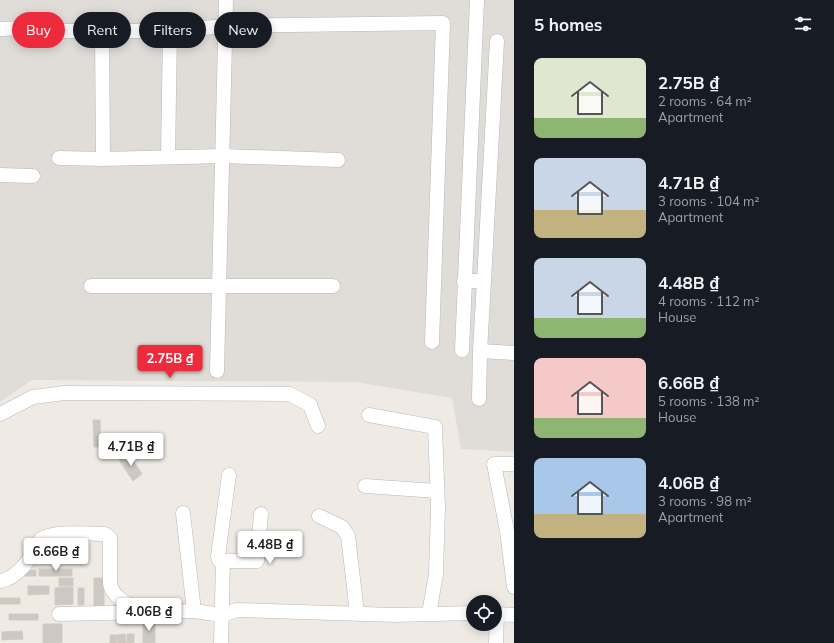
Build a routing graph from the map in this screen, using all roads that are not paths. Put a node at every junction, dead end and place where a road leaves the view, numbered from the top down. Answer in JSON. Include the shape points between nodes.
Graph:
{"nodes":[{"id":1,"x":226,"y":0,"type":"edge"},
{"id":2,"x":477,"y":0,"type":"edge"},
{"id":3,"x":226,"y":12,"type":"edge"},
{"id":4,"x":272,"y":25,"type":"edge"},
{"id":5,"x":12,"y":28,"type":"edge"},
{"id":6,"x":0,"y":29,"type":"edge"},
{"id":7,"x":497,"y":40,"type":"dead end"},
{"id":8,"x":102,"y":48,"type":"edge"},
{"id":9,"x":170,"y":48,"type":"edge"},
{"id":10,"x":225,"y":48,"type":"edge"},
{"id":11,"x":223,"y":156,"type":"junction"},
{"id":12,"x":168,"y":157,"type":"junction"},
{"id":13,"x":59,"y":158,"type":"dead end"},
{"id":14,"x":103,"y":159,"type":"junction"},
{"id":15,"x":338,"y":160,"type":"dead end"},
{"id":16,"x":0,"y":175,"type":"edge"},
{"id":17,"x":33,"y":176,"type":"dead end"},
{"id":18,"x":464,"y":281,"type":"junction"},
{"id":19,"x":484,"y":281,"type":"junction"},
{"id":20,"x":91,"y":286,"type":"dead end"},
{"id":21,"x":219,"y":286,"type":"junction"},
{"id":22,"x":333,"y":286,"type":"dead end"},
{"id":23,"x":432,"y":342,"type":"dead end"},
{"id":24,"x":462,"y":350,"type":"dead end"},
{"id":25,"x":480,"y":351,"type":"junction"},
{"id":26,"x":514,"y":353,"type":"edge"},
{"id":27,"x":217,"y":371,"type":"dead end"},
{"id":28,"x":479,"y":399,"type":"dead end"},
{"id":29,"x":0,"y":414,"type":"edge"},
{"id":30,"x":369,"y":415,"type":"dead end"},
{"id":31,"x":318,"y":426,"type":"dead end"},
{"id":32,"x":514,"y":464,"type":"edge"},
{"id":33,"x":229,"y":475,"type":"dead end"},
{"id":34,"x":365,"y":486,"type":"dead end"},
{"id":35,"x":437,"y":491,"type":"junction"},
{"id":36,"x":183,"y":513,"type":"dead end"},
{"id":37,"x":262,"y":514,"type":"dead end"},
{"id":38,"x":319,"y":516,"type":"dead end"},
{"id":39,"x":223,"y":561,"type":"junction"},
{"id":40,"x":0,"y":581,"type":"edge"},
{"id":41,"x":514,"y":587,"type":"edge"},
{"id":42,"x":194,"y":611,"type":"junction"},
{"id":43,"x":143,"y":613,"type":"junction"},
{"id":44,"x":357,"y":613,"type":"junction"},
{"id":45,"x":466,"y":613,"type":"edge"},
{"id":46,"x":59,"y":614,"type":"dead end"},
{"id":47,"x":222,"y":614,"type":"junction"},
{"id":48,"x":429,"y":614,"type":"junction"},
{"id":49,"x":502,"y":614,"type":"edge"},
{"id":50,"x":514,"y":615,"type":"edge"},
{"id":51,"x":496,"y":631,"type":"edge"},
{"id":52,"x":221,"y":643,"type":"edge"},
{"id":53,"x":496,"y":643,"type":"edge"}],
"edges":[{"from":1,"to":3,"type":"street"},
{"from":2,"to":18,"type":"street"},
{"from":4,"to":23,"type":"street","via":[[443,23]]},
{"from":5,"to":6,"type":"street"},
{"from":7,"to":19,"type":"street"},
{"from":8,"to":14,"type":"street"},
{"from":9,"to":12,"type":"street"},
{"from":10,"to":11,"type":"street"},
{"from":11,"to":12,"type":"street"},
{"from":11,"to":15,"type":"street"},
{"from":11,"to":21,"type":"street"},
{"from":12,"to":14,"type":"street"},
{"from":13,"to":14,"type":"street"},
{"from":16,"to":17,"type":"street"},
{"from":18,"to":19,"type":"street"},
{"from":18,"to":24,"type":"street"},
{"from":19,"to":25,"type":"street"},
{"from":20,"to":21,"type":"street"},
{"from":21,"to":22,"type":"street"},
{"from":21,"to":27,"type":"street"},
{"from":25,"to":26,"type":"street"},
{"from":25,"to":28,"type":"street"},
{"from":29,"to":31,"type":"street","via":[[33,397],[65,392],[290,394],[310,405]]},
{"from":30,"to":35,"type":"street","via":[[435,427]]},
{"from":32,"to":41,"type":"street","via":[[494,464],[507,531]]},
{"from":33,"to":39,"type":"street","via":[[218,556],[219,560]]},
{"from":34,"to":35,"type":"street"},
{"from":35,"to":48,"type":"street","via":[[436,574]]},
{"from":36,"to":42,"type":"street"},
{"from":37,"to":39,"type":"street","via":[[258,559],[254,562]]},
{"from":38,"to":44,"type":"street","via":[[342,527],[348,536]]},
{"from":39,"to":47,"type":"street"},
{"from":40,"to":43,"type":"street","via":[[17,573],[45,536],[105,534],[110,541],[111,591]]},
{"from":42,"to":43,"type":"street"},
{"from":42,"to":47,"type":"street"},
{"from":43,"to":46,"type":"street"},
{"from":44,"to":47,"type":"street","via":[[237,610]]},
{"from":44,"to":48,"type":"street"},
{"from":45,"to":48,"type":"street"},
{"from":47,"to":52,"type":"street"},
{"from":49,"to":50,"type":"street"},
{"from":51,"to":53,"type":"street"}]}
